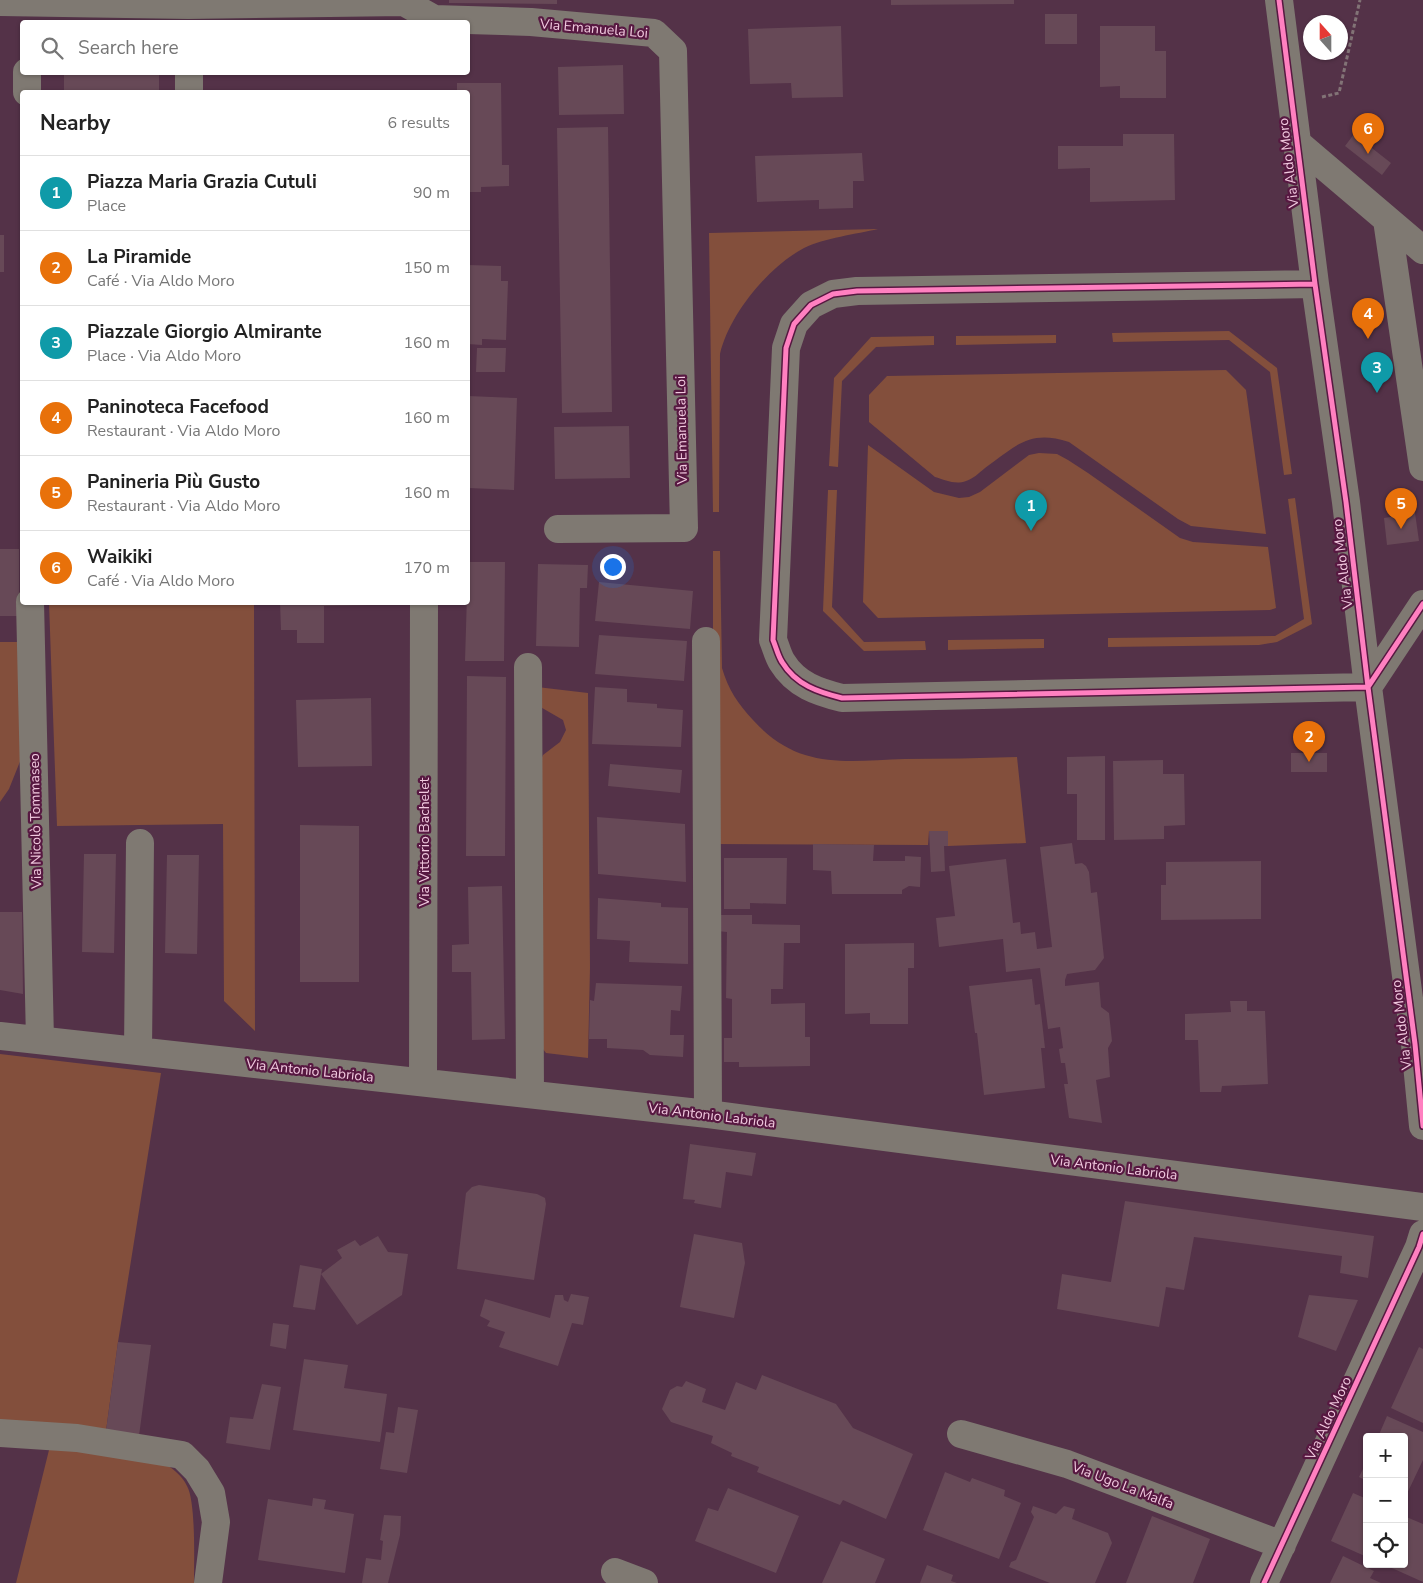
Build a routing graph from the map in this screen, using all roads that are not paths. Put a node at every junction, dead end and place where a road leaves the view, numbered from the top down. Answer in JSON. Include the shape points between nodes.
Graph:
{"nodes":[{"id":1,"x":1279,"y":0,"type":"edge"},
{"id":2,"x":405,"y":1,"type":"edge"},
{"id":3,"x":17,"y":9,"type":"edge"},
{"id":4,"x":189,"y":14,"type":"edge"},
{"id":5,"x":466,"y":20,"type":"edge"},
{"id":6,"x":470,"y":20,"type":"edge"},
{"id":7,"x":27,"y":75,"type":"edge"},
{"id":8,"x":189,"y":75,"type":"edge"},
{"id":9,"x":27,"y":90,"type":"edge"},
{"id":10,"x":189,"y":90,"type":"edge"},
{"id":11,"x":1298,"y":143,"type":"junction"},
{"id":12,"x":1387,"y":220,"type":"junction"},
{"id":13,"x":1423,"y":250,"type":"edge"},
{"id":14,"x":1315,"y":284,"type":"junction"},
{"id":15,"x":1423,"y":468,"type":"edge"},
{"id":16,"x":558,"y":529,"type":"dead end"},
{"id":17,"x":1423,"y":604,"type":"edge"},
{"id":18,"x":30,"y":605,"type":"edge"},
{"id":19,"x":424,"y":605,"type":"edge"},
{"id":20,"x":706,"y":641,"type":"dead end"},
{"id":21,"x":520,"y":668,"type":"dead end"},
{"id":22,"x":1368,"y":687,"type":"junction"},
{"id":23,"x":140,"y":843,"type":"dead end"},
{"id":24,"x":694,"y":892,"type":"dead end"},
{"id":25,"x":1416,"y":1004,"type":"edge"},
{"id":26,"x":0,"y":1036,"type":"edge"},
{"id":27,"x":40,"y":1040,"type":"junction"},
{"id":28,"x":138,"y":1051,"type":"junction"},
{"id":29,"x":423,"y":1082,"type":"junction"},
{"id":30,"x":524,"y":1093,"type":"junction"},
{"id":31,"x":702,"y":1113,"type":"junction"},
{"id":32,"x":1423,"y":1126,"type":"edge"},
{"id":33,"x":1423,"y":1207,"type":"edge"},
{"id":34,"x":1423,"y":1234,"type":"edge"},
{"id":35,"x":0,"y":1433,"type":"edge"},
{"id":36,"x":961,"y":1434,"type":"dead end"},
{"id":37,"x":1282,"y":1545,"type":"junction"},
{"id":38,"x":615,"y":1572,"type":"dead end"},
{"id":39,"x":208,"y":1583,"type":"edge"},
{"id":40,"x":644,"y":1583,"type":"edge"},
{"id":41,"x":1264,"y":1583,"type":"edge"}],
"edges":[{"from":1,"to":11,"type":"street","name":"Via Aldo Moro"},
{"from":2,"to":4,"type":"street","name":"Via Emanuela Loi"},
{"from":2,"to":5,"type":"street","name":"Via Emanuela Loi","via":[[434,19]]},
{"from":3,"to":4,"type":"street","name":"Via Emanuela Loi"},
{"from":6,"to":16,"type":"street","name":"Via Emanuela Loi","via":[[654,33],[673,51],[684,528]]},
{"from":7,"to":9,"type":"street"},
{"from":8,"to":10,"type":"street"},
{"from":11,"to":12,"type":"street"},
{"from":11,"to":14,"type":"street","name":"Via Aldo Moro"},
{"from":12,"to":13,"type":"street"},
{"from":12,"to":15,"type":"street"},
{"from":14,"to":22,"type":"street","name":"Via Aldo Moro"},
{"from":14,"to":22,"type":"street","via":[[858,291],[833,294],[811,305],[794,324],[786,348],[773,640],[782,662],[798,680],[819,693],[842,698]]},
{"from":17,"to":22,"type":"street"},
{"from":18,"to":27,"type":"street","name":"Via Nicolò Tommaseo"},
{"from":19,"to":29,"type":"street","name":"Via Vittorio Bachelet"},
{"from":20,"to":31,"type":"street"},
{"from":21,"to":30,"type":"street"},
{"from":22,"to":25,"type":"street","name":"Via Aldo Moro"},
{"from":23,"to":28,"type":"street"},
{"from":24,"to":31,"type":"street"},
{"from":25,"to":32,"type":"street","name":"Via Aldo Moro"},
{"from":26,"to":27,"type":"street","name":"Via Antonio Labriola"},
{"from":27,"to":28,"type":"street","name":"Via Antonio Labriola"},
{"from":28,"to":29,"type":"street","name":"Via Antonio Labriola"},
{"from":29,"to":30,"type":"street","name":"Via Antonio Labriola"},
{"from":30,"to":31,"type":"street","name":"Via Antonio Labriola"},
{"from":31,"to":33,"type":"street","name":"Via Antonio Labriola"},
{"from":34,"to":37,"type":"street","name":"Via Aldo Moro"},
{"from":35,"to":39,"type":"street","via":[[77,1438],[182,1456],[197,1470],[211,1492],[216,1522]]},
{"from":36,"to":37,"type":"street","name":"Via Ugo La Malfa","via":[[1067,1464]]},
{"from":37,"to":41,"type":"street","name":"Via Aldo Moro"},
{"from":38,"to":40,"type":"street"}]}
